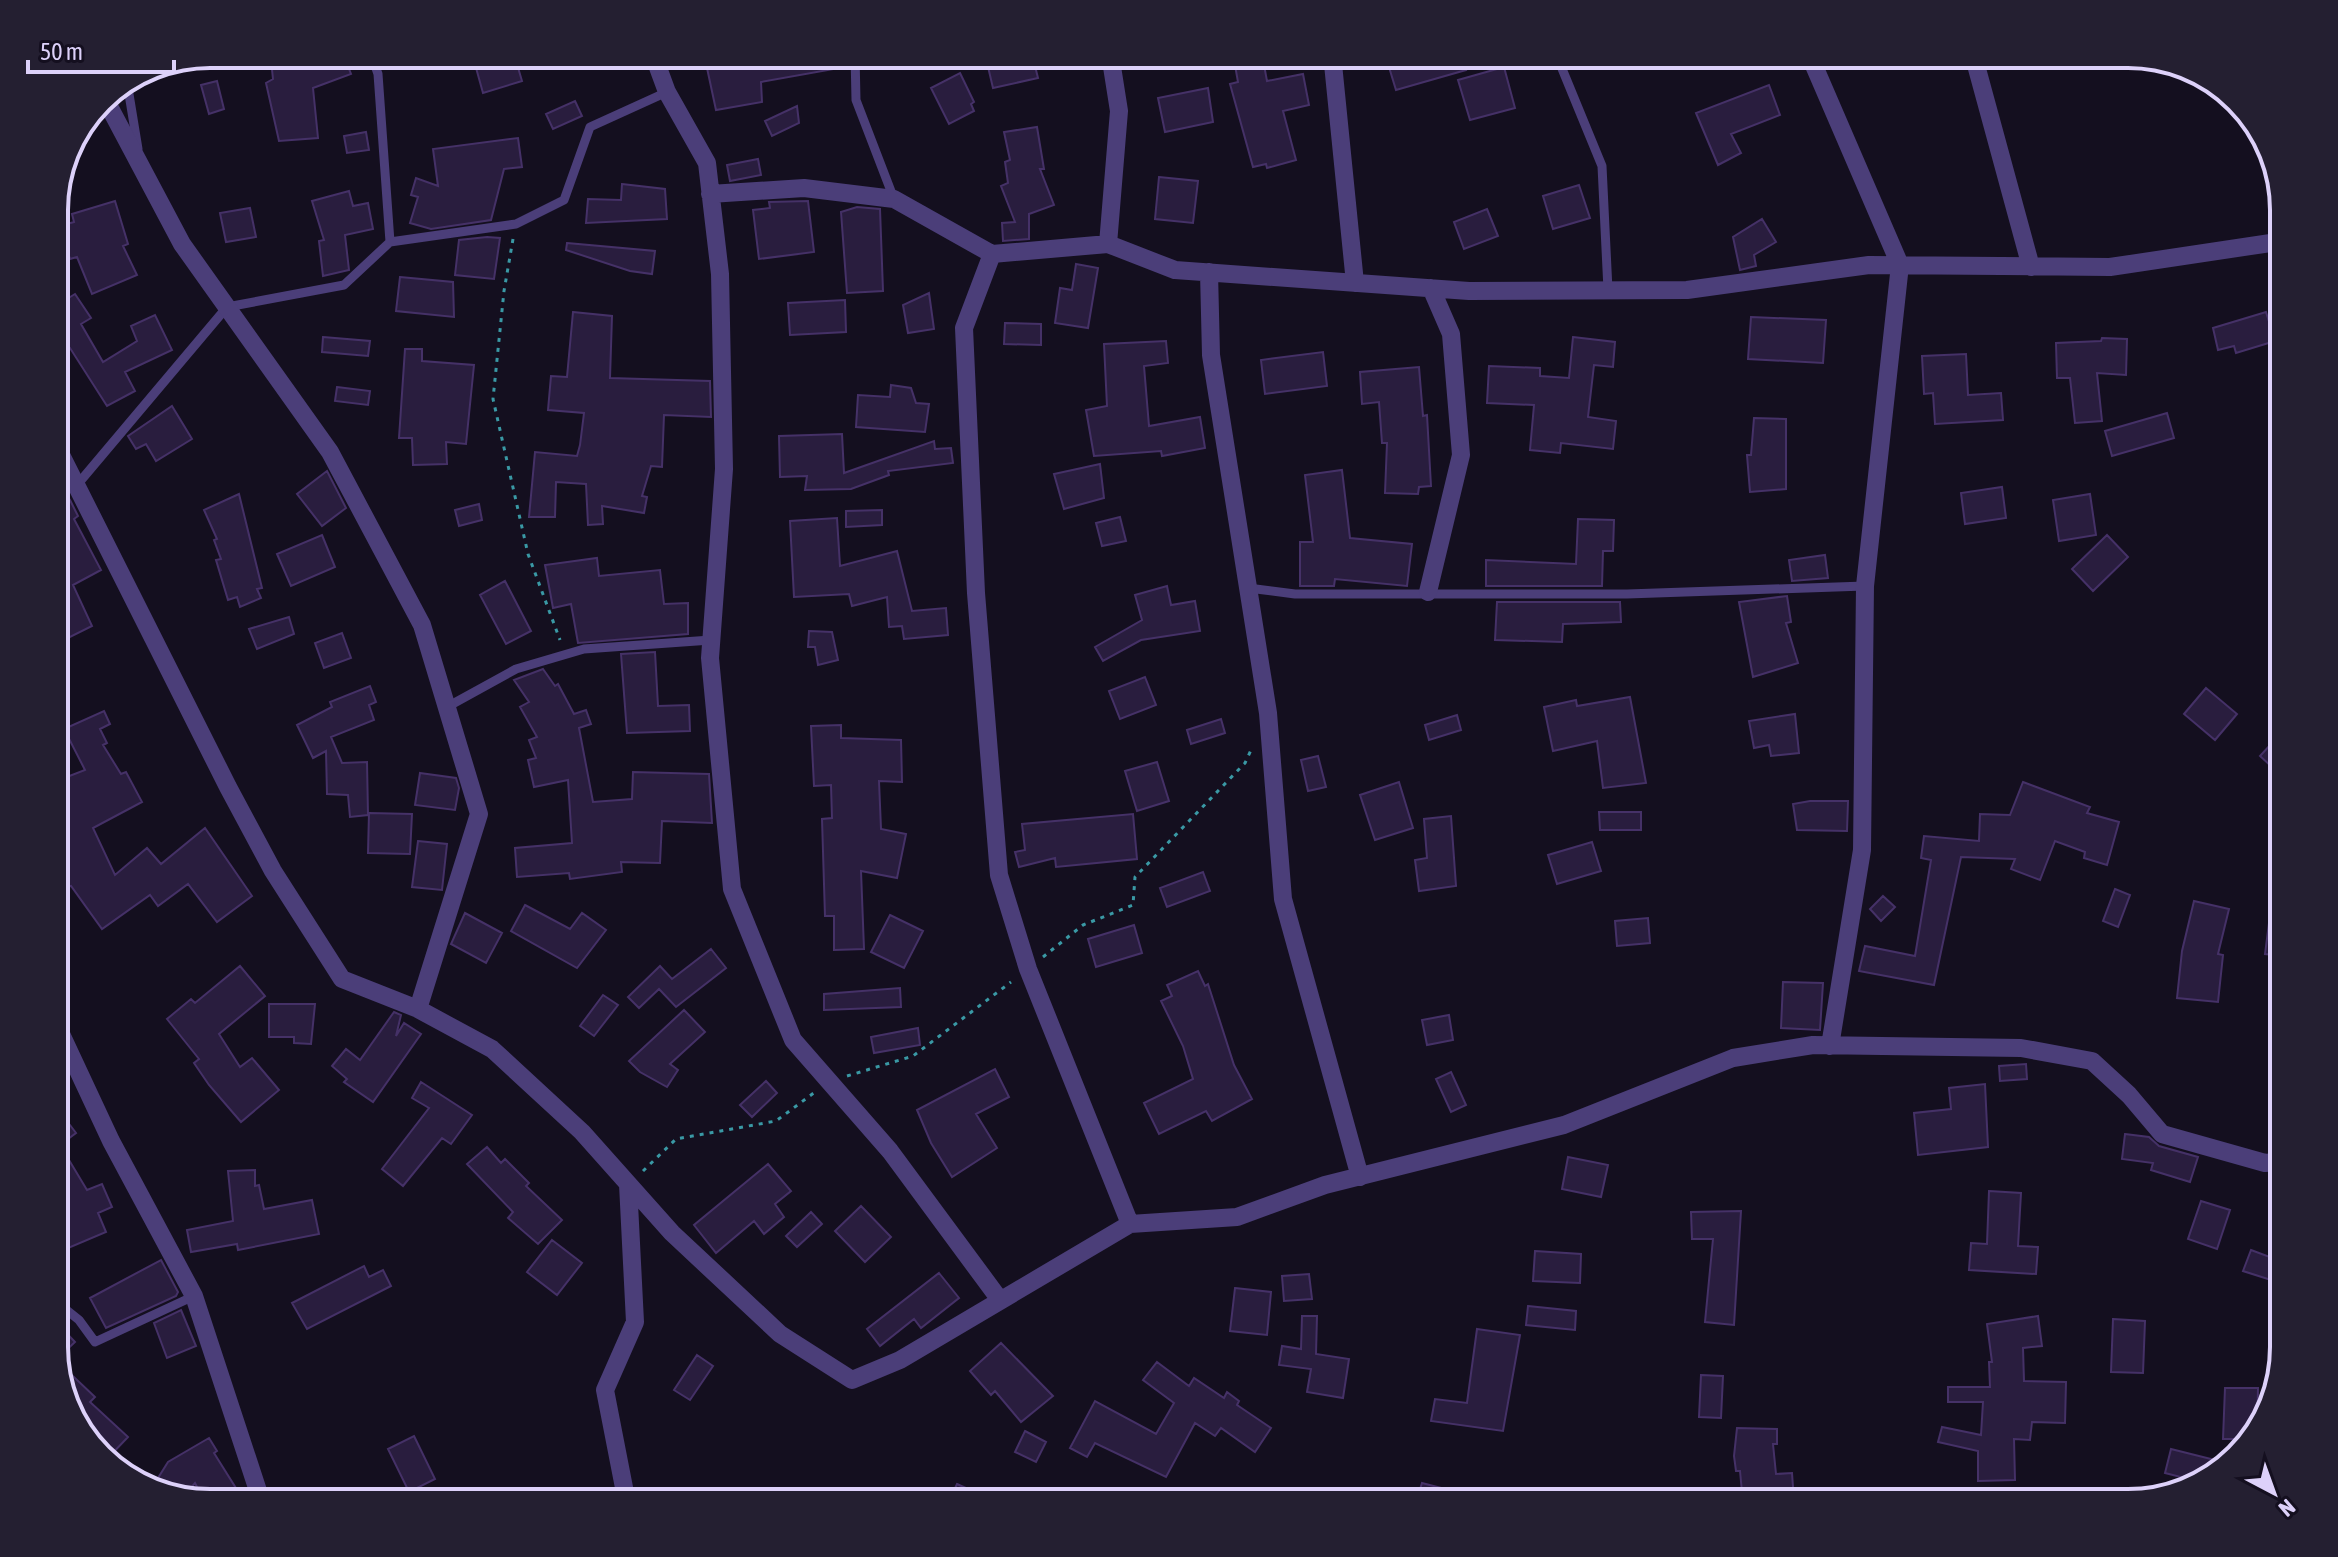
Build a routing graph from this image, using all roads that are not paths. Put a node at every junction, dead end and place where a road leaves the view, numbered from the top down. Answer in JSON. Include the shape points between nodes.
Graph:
{"nodes":[{"id":1,"x":376,"y":68,"type":"edge"},
{"id":2,"x":658,"y":68,"type":"edge"},
{"id":3,"x":855,"y":68,"type":"edge"},
{"id":4,"x":1112,"y":68,"type":"edge"},
{"id":5,"x":1333,"y":68,"type":"edge"},
{"id":6,"x":1562,"y":68,"type":"edge"},
{"id":7,"x":1815,"y":68,"type":"edge"},
{"id":8,"x":1977,"y":68,"type":"edge"},
{"id":9,"x":667,"y":92,"type":"junction"},
{"id":10,"x":129,"y":94,"type":"edge"},
{"id":11,"x":111,"y":109,"type":"edge"},
{"id":12,"x":140,"y":165,"type":"junction"},
{"id":13,"x":710,"y":194,"type":"junction"},
{"id":14,"x":894,"y":199,"type":"junction"},
{"id":15,"x":390,"y":242,"type":"junction"},
{"id":16,"x":2270,"y":243,"type":"edge"},
{"id":17,"x":1108,"y":244,"type":"junction"},
{"id":18,"x":992,"y":254,"type":"junction"},
{"id":19,"x":1900,"y":265,"type":"junction"},
{"id":20,"x":2031,"y":267,"type":"junction"},
{"id":21,"x":1209,"y":272,"type":"junction"},
{"id":22,"x":1355,"y":283,"type":"junction"},
{"id":23,"x":1431,"y":288,"type":"junction"},
{"id":24,"x":1608,"y":290,"type":"junction"},
{"id":25,"x":227,"y":307,"type":"junction"},
{"id":26,"x":68,"y":468,"type":"edge"},
{"id":27,"x":77,"y":485,"type":"junction"},
{"id":28,"x":1865,"y":586,"type":"junction"},
{"id":29,"x":1247,"y":588,"type":"junction"},
{"id":30,"x":1428,"y":592,"type":"junction"},
{"id":31,"x":711,"y":640,"type":"junction"},
{"id":32,"x":447,"y":707,"type":"junction"},
{"id":33,"x":418,"y":1009,"type":"junction"},
{"id":34,"x":1830,"y":1046,"type":"junction"},
{"id":35,"x":68,"y":1049,"type":"edge"},
{"id":36,"x":2270,"y":1162,"type":"edge"},
{"id":37,"x":1360,"y":1177,"type":"junction"},
{"id":38,"x":628,"y":1184,"type":"junction"},
{"id":39,"x":1130,"y":1224,"type":"junction"},
{"id":40,"x":194,"y":1296,"type":"junction"},
{"id":41,"x":1000,"y":1300,"type":"junction"},
{"id":42,"x":68,"y":1311,"type":"edge"},
{"id":43,"x":257,"y":1489,"type":"edge"},
{"id":44,"x":624,"y":1489,"type":"edge"}],
"edges":[{"from":1,"to":15,"type":"lane"},
{"from":2,"to":9,"type":"street"},
{"from":3,"to":14,"type":"lane","via":[[856,100]]},
{"from":4,"to":17,"type":"street","via":[[1119,111]]},
{"from":5,"to":22,"type":"street"},
{"from":6,"to":24,"type":"lane","via":[[1602,166]]},
{"from":7,"to":19,"type":"street"},
{"from":8,"to":20,"type":"street"},
{"from":9,"to":13,"type":"street","via":[[707,163]]},
{"from":9,"to":15,"type":"lane","via":[[590,127],[564,200],[516,224]]},
{"from":10,"to":12,"type":"lane"},
{"from":11,"to":12,"type":"street"},
{"from":12,"to":25,"type":"street","via":[[182,244]]},
{"from":13,"to":14,"type":"street","via":[[804,188]]},
{"from":13,"to":31,"type":"street","via":[[720,274],[724,469]]},
{"from":14,"to":18,"type":"street"},
{"from":15,"to":25,"type":"lane","via":[[344,285]]},
{"from":16,"to":20,"type":"street","via":[[2110,267]]},
{"from":17,"to":18,"type":"street"},
{"from":17,"to":21,"type":"street","via":[[1175,270]]},
{"from":18,"to":39,"type":"street","via":[[964,328],[976,593],[999,875],[1028,969]]},
{"from":19,"to":20,"type":"street"},
{"from":19,"to":24,"type":"street","via":[[1687,290]]},
{"from":19,"to":28,"type":"street"},
{"from":21,"to":22,"type":"street"},
{"from":21,"to":29,"type":"street","via":[[1211,355]]},
{"from":22,"to":23,"type":"street"},
{"from":23,"to":24,"type":"street"},
{"from":23,"to":30,"type":"street","via":[[1451,334],[1461,455]]},
{"from":25,"to":27,"type":"lane"},
{"from":25,"to":32,"type":"street","via":[[330,452],[422,625]]},
{"from":26,"to":27,"type":"street"},
{"from":27,"to":33,"type":"street","via":[[273,871],[342,979]]},
{"from":28,"to":30,"type":"lane","via":[[1627,594]]},
{"from":28,"to":34,"type":"street","via":[[1862,850]]},
{"from":29,"to":30,"type":"lane","via":[[1295,594]]},
{"from":29,"to":37,"type":"street","via":[[1268,713],[1283,899]]},
{"from":31,"to":32,"type":"lane","via":[[584,649],[516,669]]},
{"from":31,"to":41,"type":"street","via":[[732,889],[793,1040],[890,1151]]},
{"from":32,"to":33,"type":"street","via":[[479,814]]},
{"from":33,"to":38,"type":"street","via":[[492,1049],[582,1132]]},
{"from":34,"to":36,"type":"street","via":[[2021,1048],[2092,1061],[2162,1134]]},
{"from":34,"to":37,"type":"street","via":[[1733,1058],[1564,1125]]},
{"from":35,"to":40,"type":"street"},
{"from":37,"to":39,"type":"street","via":[[1237,1217]]},
{"from":38,"to":41,"type":"street","via":[[780,1334],[852,1380],[900,1360]]},
{"from":38,"to":44,"type":"street","via":[[635,1322],[605,1390]]},
{"from":39,"to":41,"type":"street"},
{"from":40,"to":42,"type":"lane","via":[[95,1342]]},
{"from":40,"to":43,"type":"street"}]}
